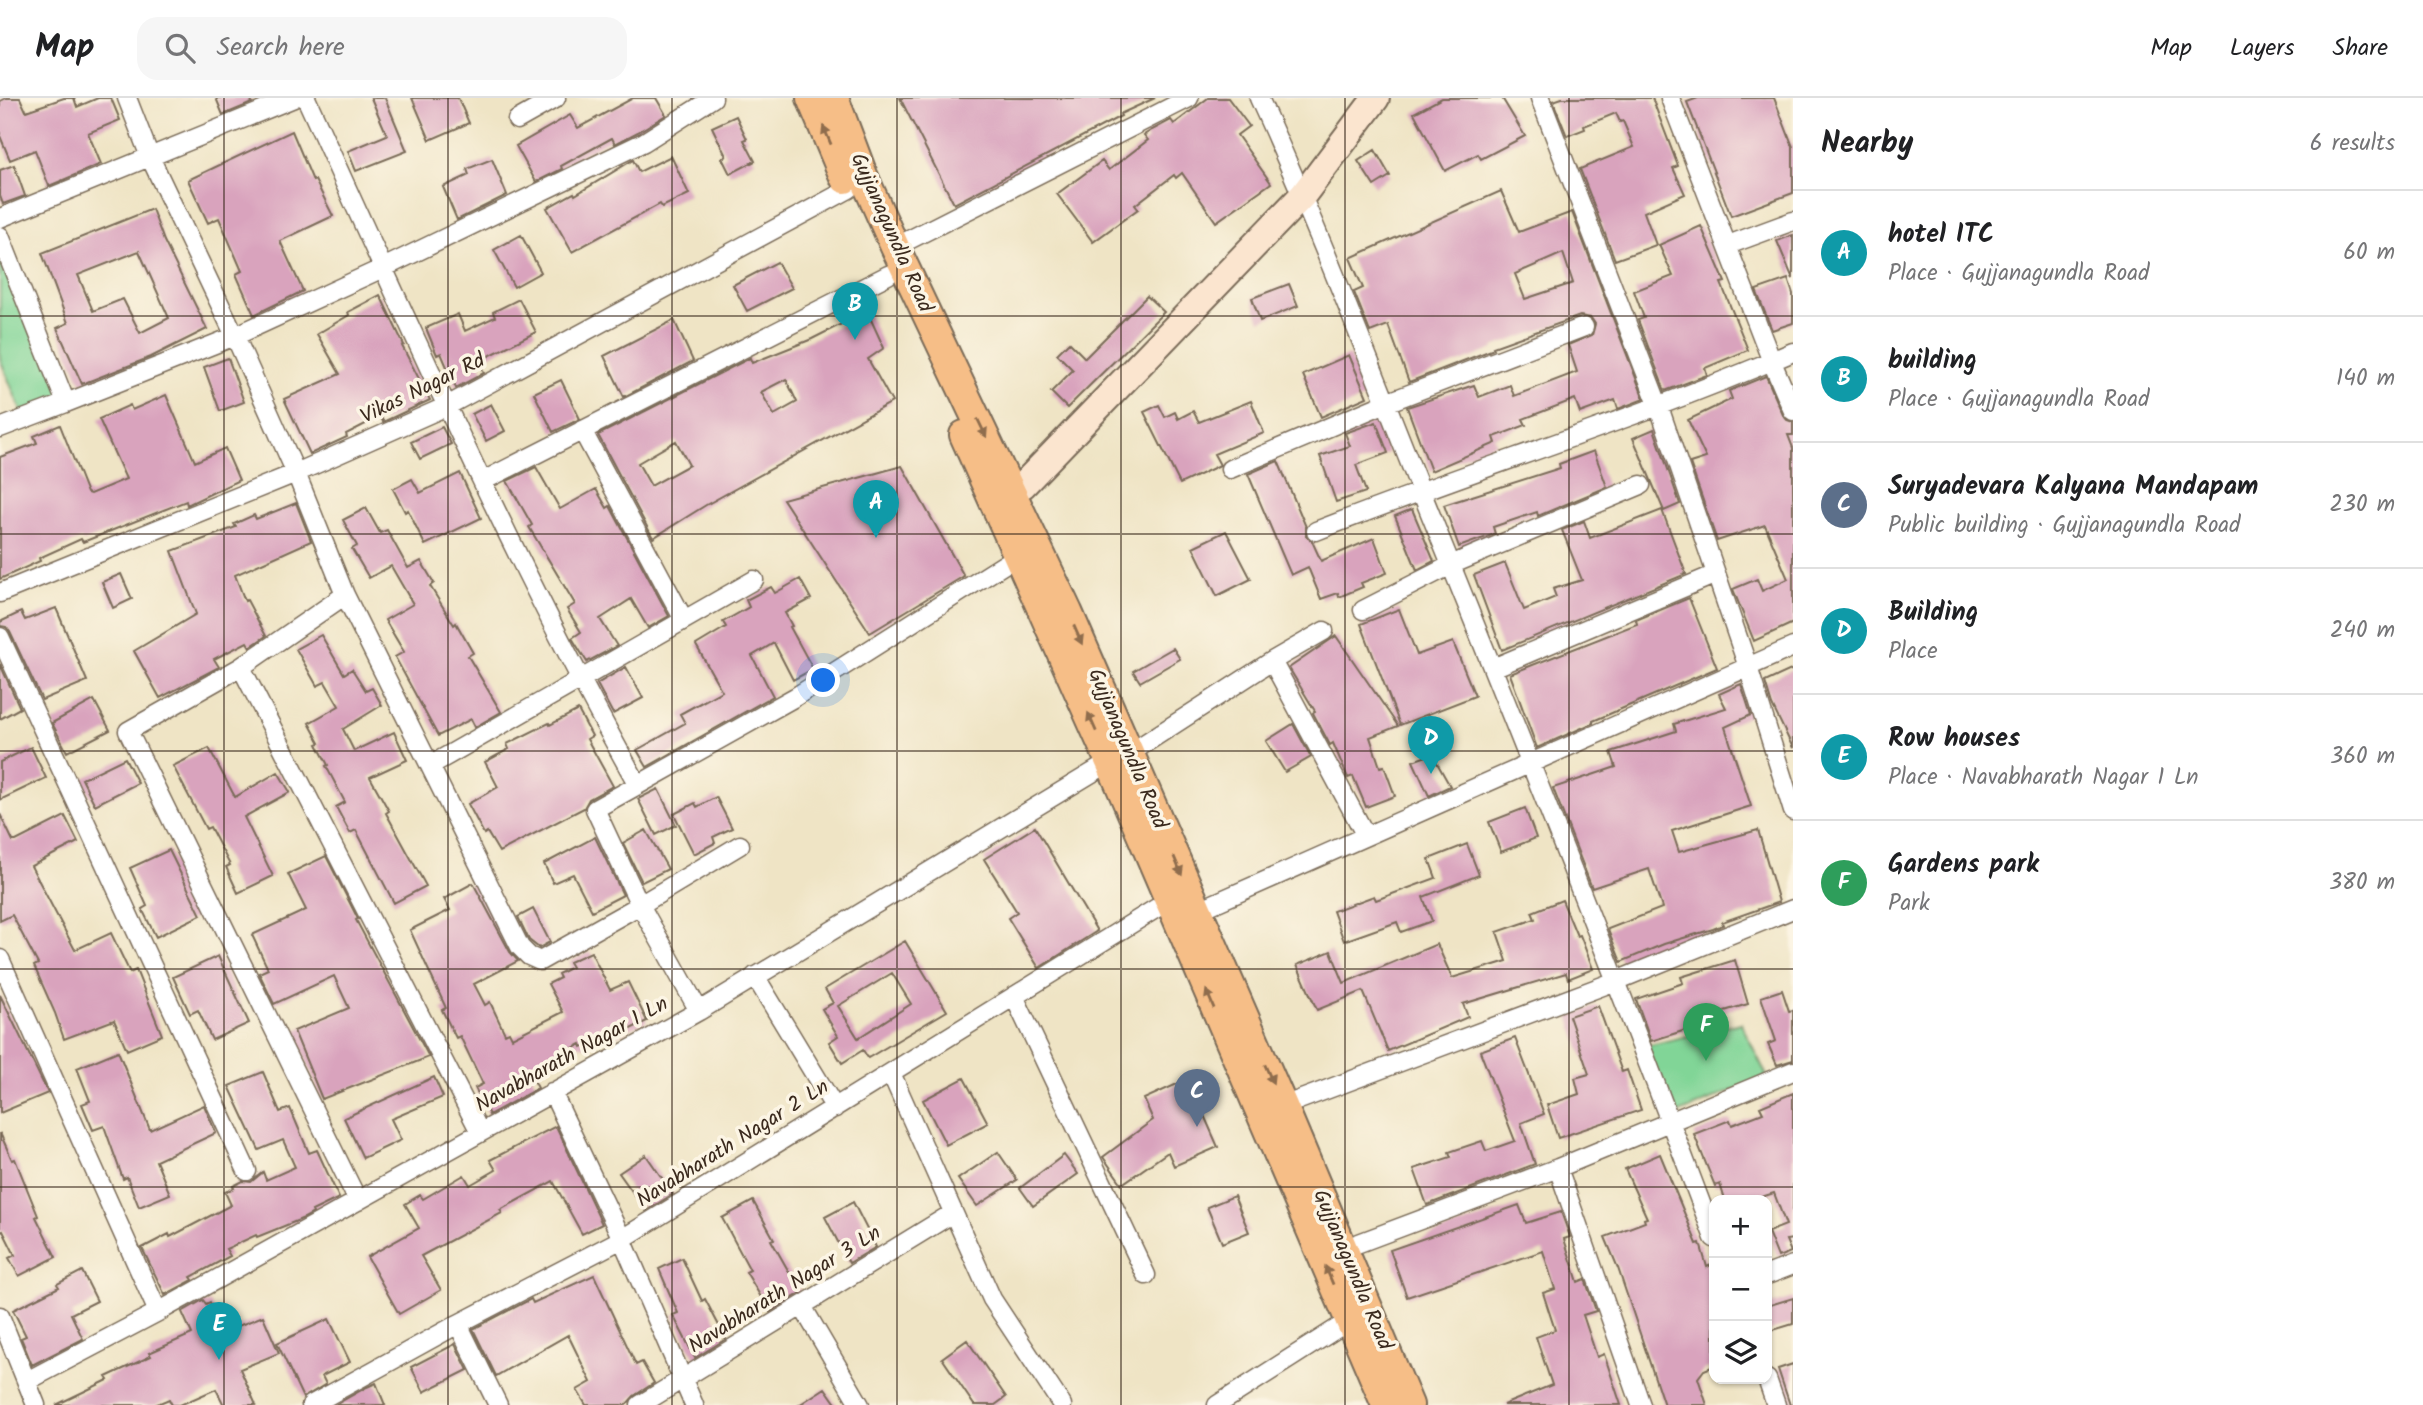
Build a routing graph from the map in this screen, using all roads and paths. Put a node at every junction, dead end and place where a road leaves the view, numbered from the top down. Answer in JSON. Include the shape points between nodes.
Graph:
{"nodes":[{"id":1,"x":127,"y":98,"type":"edge"},
{"id":2,"x":294,"y":98,"type":"edge"},
{"id":3,"x":306,"y":98,"type":"edge"},
{"id":4,"x":556,"y":98,"type":"edge"},
{"id":5,"x":713,"y":98,"type":"edge"},
{"id":6,"x":811,"y":98,"type":"edge"},
{"id":7,"x":834,"y":98,"type":"edge"},
{"id":8,"x":1189,"y":98,"type":"edge"},
{"id":9,"x":1259,"y":98,"type":"edge"},
{"id":10,"x":1376,"y":98,"type":"edge"},
{"id":11,"x":1670,"y":98,"type":"edge"},
{"id":12,"x":1545,"y":100,"type":"edge"},
{"id":13,"x":517,"y":120,"type":"dead end"},
{"id":14,"x":149,"y":157,"type":"junction"},
{"id":15,"x":849,"y":189,"type":"junction"},
{"id":16,"x":1303,"y":195,"type":"junction"},
{"id":17,"x":0,"y":218,"type":"edge"},
{"id":18,"x":1793,"y":221,"type":"edge"},
{"id":19,"x":0,"y":236,"type":"edge"},
{"id":20,"x":1728,"y":245,"type":"junction"},
{"id":21,"x":895,"y":247,"type":"junction"},
{"id":22,"x":383,"y":268,"type":"junction"},
{"id":23,"x":888,"y":275,"type":"junction"},
{"id":24,"x":1584,"y":327,"type":"dead end"},
{"id":25,"x":235,"y":336,"type":"junction"},
{"id":26,"x":1793,"y":352,"type":"edge"},
{"id":27,"x":1772,"y":362,"type":"junction"},
{"id":28,"x":66,"y":403,"type":"junction"},
{"id":29,"x":1386,"y":403,"type":"junction"},
{"id":30,"x":447,"y":406,"type":"junction"},
{"id":31,"x":1659,"y":407,"type":"junction"},
{"id":32,"x":1793,"y":411,"type":"edge"},
{"id":33,"x":0,"y":428,"type":"edge"},
{"id":34,"x":582,"y":430,"type":"junction"},
{"id":35,"x":1230,"y":469,"type":"dead end"},
{"id":36,"x":296,"y":473,"type":"junction"},
{"id":37,"x":483,"y":481,"type":"junction"},
{"id":38,"x":1641,"y":485,"type":"dead end"},
{"id":39,"x":1421,"y":490,"type":"junction"},
{"id":40,"x":1004,"y":498,"type":"junction"},
{"id":41,"x":1316,"y":531,"type":"dead end"},
{"id":42,"x":1019,"y":555,"type":"junction"},
{"id":43,"x":1453,"y":564,"type":"junction"},
{"id":44,"x":1716,"y":574,"type":"junction"},
{"id":45,"x":754,"y":580,"type":"dead end"},
{"id":46,"x":0,"y":593,"type":"edge"},
{"id":47,"x":345,"y":595,"type":"junction"},
{"id":48,"x":1363,"y":610,"type":"dead end"},
{"id":49,"x":684,"y":620,"type":"junction"},
{"id":50,"x":1324,"y":631,"type":"dead end"},
{"id":51,"x":0,"y":637,"type":"edge"},
{"id":52,"x":1793,"y":647,"type":"edge"},
{"id":53,"x":1272,"y":660,"type":"junction"},
{"id":54,"x":240,"y":667,"type":"junction"},
{"id":55,"x":1748,"y":667,"type":"junction"},
{"id":56,"x":1493,"y":668,"type":"junction"},
{"id":57,"x":579,"y":679,"type":"junction"},
{"id":58,"x":1120,"y":758,"type":"junction"},
{"id":59,"x":1532,"y":763,"type":"junction"},
{"id":60,"x":431,"y":765,"type":"junction"},
{"id":61,"x":638,"y":785,"type":"junction"},
{"id":62,"x":1793,"y":811,"type":"edge"},
{"id":63,"x":1366,"y":836,"type":"junction"},
{"id":64,"x":740,"y":845,"type":"dead end"},
{"id":65,"x":1168,"y":901,"type":"junction"},
{"id":66,"x":640,"y":905,"type":"junction"},
{"id":67,"x":1793,"y":909,"type":"edge"},
{"id":68,"x":1197,"y":911,"type":"junction"},
{"id":69,"x":0,"y":958,"type":"edge"},
{"id":70,"x":755,"y":976,"type":"junction"},
{"id":71,"x":1616,"y":981,"type":"junction"},
{"id":72,"x":1014,"y":996,"type":"junction"},
{"id":73,"x":699,"y":1011,"type":"junction"},
{"id":74,"x":1793,"y":1072,"type":"edge"},
{"id":75,"x":891,"y":1073,"type":"junction"},
{"id":76,"x":552,"y":1092,"type":"junction"},
{"id":77,"x":1283,"y":1106,"type":"junction"},
{"id":78,"x":835,"y":1108,"type":"junction"},
{"id":79,"x":1671,"y":1121,"type":"junction"},
{"id":80,"x":480,"y":1132,"type":"junction"},
{"id":81,"x":1558,"y":1168,"type":"junction"},
{"id":82,"x":247,"y":1171,"type":"dead end"},
{"id":83,"x":358,"y":1201,"type":"junction"},
{"id":84,"x":953,"y":1213,"type":"junction"},
{"id":85,"x":1709,"y":1224,"type":"edge"},
{"id":86,"x":622,"y":1238,"type":"junction"},
{"id":87,"x":1343,"y":1249,"type":"junction"},
{"id":88,"x":1793,"y":1265,"type":"edge"},
{"id":89,"x":1772,"y":1273,"type":"edge"},
{"id":90,"x":1146,"y":1275,"type":"dead end"},
{"id":91,"x":802,"y":1306,"type":"junction"},
{"id":92,"x":158,"y":1312,"type":"junction"},
{"id":93,"x":1358,"y":1315,"type":"junction"},
{"id":94,"x":0,"y":1316,"type":"edge"},
{"id":95,"x":458,"y":1324,"type":"junction"},
{"id":96,"x":682,"y":1380,"type":"junction"},
{"id":97,"x":27,"y":1381,"type":"junction"},
{"id":98,"x":1769,"y":1384,"type":"edge"},
{"id":99,"x":36,"y":1405,"type":"edge"},
{"id":100,"x":311,"y":1405,"type":"edge"},
{"id":101,"x":498,"y":1405,"type":"edge"},
{"id":102,"x":640,"y":1405,"type":"edge"},
{"id":103,"x":694,"y":1405,"type":"edge"},
{"id":104,"x":860,"y":1405,"type":"edge"},
{"id":105,"x":1062,"y":1405,"type":"edge"},
{"id":106,"x":1217,"y":1405,"type":"edge"},
{"id":107,"x":1386,"y":1405,"type":"edge"},
{"id":108,"x":1409,"y":1405,"type":"edge"},
{"id":109,"x":1641,"y":1405,"type":"edge"},
{"id":110,"x":1776,"y":1405,"type":"edge"}],
"edges":[{"from":1,"to":14,"type":"street"},
{"from":2,"to":14,"type":"street"},
{"from":3,"to":22,"type":"street"},
{"from":4,"to":13,"type":"street"},
{"from":5,"to":22,"type":"street","via":[[644,142]]},
{"from":15,"to":6,"type":"main road","name":"Gujjanagundla Road","one_way":true},
{"from":7,"to":21,"type":"main road","name":"Gujjanagundla Road"},
{"from":8,"to":21,"type":"street"},
{"from":9,"to":16,"type":"street"},
{"from":10,"to":16,"type":"street"},
{"from":11,"to":20,"type":"street"},
{"from":12,"to":31,"type":"street"},
{"from":14,"to":17,"type":"street"},
{"from":14,"to":25,"type":"street"},
{"from":15,"to":23,"type":"main road","name":"Gujjanagundla Road"},
{"from":15,"to":30,"type":"street","name":"Vikas Nagar Rd"},
{"from":16,"to":29,"type":"street"},
{"from":16,"to":40,"type":"street","via":[[1023,485]]},
{"from":18,"to":20,"type":"street"},
{"from":19,"to":28,"type":"street"},
{"from":20,"to":27,"type":"street"},
{"from":21,"to":40,"type":"main road","name":"Gujjanagundla Road","one_way":true},
{"from":22,"to":25,"type":"street"},
{"from":22,"to":30,"type":"street"},
{"from":23,"to":34,"type":"street"},
{"from":23,"to":40,"type":"main road","name":"Gujjanagundla Road"},
{"from":24,"to":29,"type":"street"},
{"from":25,"to":28,"type":"street"},
{"from":25,"to":36,"type":"street"},
{"from":26,"to":27,"type":"street"},
{"from":27,"to":31,"type":"street"},
{"from":27,"to":32,"type":"street"},
{"from":28,"to":33,"type":"street"},
{"from":29,"to":35,"type":"street"},
{"from":29,"to":39,"type":"street"},
{"from":30,"to":36,"type":"street","name":"Vikas Nagar Rd"},
{"from":30,"to":37,"type":"street"},
{"from":31,"to":39,"type":"street"},
{"from":31,"to":44,"type":"street"},
{"from":34,"to":37,"type":"street"},
{"from":34,"to":49,"type":"street"},
{"from":36,"to":46,"type":"street","name":"Vikas Nagar Rd"},
{"from":36,"to":47,"type":"street"},
{"from":37,"to":57,"type":"street"},
{"from":38,"to":43,"type":"street"},
{"from":39,"to":41,"type":"street"},
{"from":39,"to":43,"type":"street"},
{"from":40,"to":42,"type":"main road","name":"Gujjanagundla Road"},
{"from":40,"to":58,"type":"main road","name":"Gujjanagundla Road","one_way":true},
{"from":58,"to":42,"type":"main road","name":"Gujjanagundla Road","one_way":true},
{"from":42,"to":61,"type":"street","via":[[795,697]]},
{"from":43,"to":48,"type":"street"},
{"from":43,"to":56,"type":"street"},
{"from":44,"to":55,"type":"street"},
{"from":44,"to":56,"type":"street"},
{"from":45,"to":49,"type":"street"},
{"from":47,"to":54,"type":"street"},
{"from":47,"to":60,"type":"street"},
{"from":49,"to":57,"type":"street"},
{"from":50,"to":53,"type":"street","name":"Navabharath Nagar 1 Ln"},
{"from":51,"to":82,"type":"street"},
{"from":52,"to":55,"type":"street"},
{"from":53,"to":58,"type":"street","name":"Navabharath Nagar 1 Ln"},
{"from":53,"to":63,"type":"street"},
{"from":54,"to":80,"type":"street"},
{"from":54,"to":83,"type":"street","via":[[128,732]]},
{"from":55,"to":59,"type":"street"},
{"from":55,"to":62,"type":"street"},
{"from":56,"to":59,"type":"street"},
{"from":57,"to":60,"type":"street"},
{"from":57,"to":61,"type":"street"},
{"from":58,"to":65,"type":"main road","name":"Gujjanagundla Road"},
{"from":58,"to":68,"type":"main road","name":"Gujjanagundla Road","one_way":true},
{"from":58,"to":70,"type":"street","name":"Navabharath Nagar 1 Ln"},
{"from":59,"to":63,"type":"street"},
{"from":59,"to":71,"type":"street"},
{"from":60,"to":66,"type":"street","via":[[528,956],[540,961]]},
{"from":61,"to":66,"type":"street","via":[[595,809]]},
{"from":63,"to":68,"type":"street"},
{"from":64,"to":66,"type":"street"},
{"from":65,"to":72,"type":"street","name":"Navabharath Nagar 2 Ln"},
{"from":93,"to":65,"type":"main road","name":"Gujjanagundla Road","one_way":true},
{"from":66,"to":73,"type":"street"},
{"from":67,"to":71,"type":"street"},
{"from":68,"to":77,"type":"main road","name":"Gujjanagundla Road","one_way":true},
{"from":69,"to":92,"type":"street"},
{"from":70,"to":73,"type":"street","name":"Navabharath Nagar 1 Ln"},
{"from":70,"to":78,"type":"street"},
{"from":71,"to":77,"type":"street"},
{"from":71,"to":79,"type":"street"},
{"from":72,"to":75,"type":"street","name":"Navabharath Nagar 2 Ln"},
{"from":72,"to":90,"type":"street"},
{"from":73,"to":76,"type":"street","name":"Navabharath Nagar 1 Ln"},
{"from":74,"to":79,"type":"street"},
{"from":75,"to":78,"type":"street","name":"Navabharath Nagar 2 Ln"},
{"from":75,"to":84,"type":"street"},
{"from":76,"to":80,"type":"street","name":"Navabharath Nagar 1 Ln"},
{"from":76,"to":86,"type":"street"},
{"from":77,"to":87,"type":"main road","name":"Gujjanagundla Road"},
{"from":78,"to":86,"type":"street","name":"Navabharath Nagar 2 Ln"},
{"from":79,"to":81,"type":"street"},
{"from":79,"to":85,"type":"street"},
{"from":80,"to":83,"type":"street","name":"Navabharath Nagar 1 Ln"},
{"from":81,"to":87,"type":"street"},
{"from":81,"to":109,"type":"street"},
{"from":83,"to":92,"type":"street","name":"Navabharath Nagar 1 Ln"},
{"from":84,"to":91,"type":"street","name":"Navabharath Nagar 3 Ln"},
{"from":84,"to":105,"type":"street","via":[[992,1299]]},
{"from":86,"to":95,"type":"street","name":"Navabharath Nagar 2 Ln"},
{"from":86,"to":96,"type":"street"},
{"from":87,"to":93,"type":"main road","name":"Gujjanagundla Road"},
{"from":88,"to":89,"type":"street"},
{"from":91,"to":96,"type":"street","name":"Navabharath Nagar 3 Ln"},
{"from":91,"to":104,"type":"street"},
{"from":92,"to":97,"type":"street","name":"Navabharath Nagar 1 Ln"},
{"from":93,"to":106,"type":"street"},
{"from":93,"to":107,"type":"main road","name":"Gujjanagundla Road"},
{"from":93,"to":108,"type":"main road","name":"Gujjanagundla Road"},
{"from":94,"to":97,"type":"street"},
{"from":95,"to":100,"type":"street","name":"Navabharath Nagar 2 Ln"},
{"from":95,"to":101,"type":"street"},
{"from":96,"to":102,"type":"street","name":"Navabharath Nagar 3 Ln"},
{"from":96,"to":103,"type":"street"},
{"from":97,"to":99,"type":"street"},
{"from":98,"to":110,"type":"street"}]}
